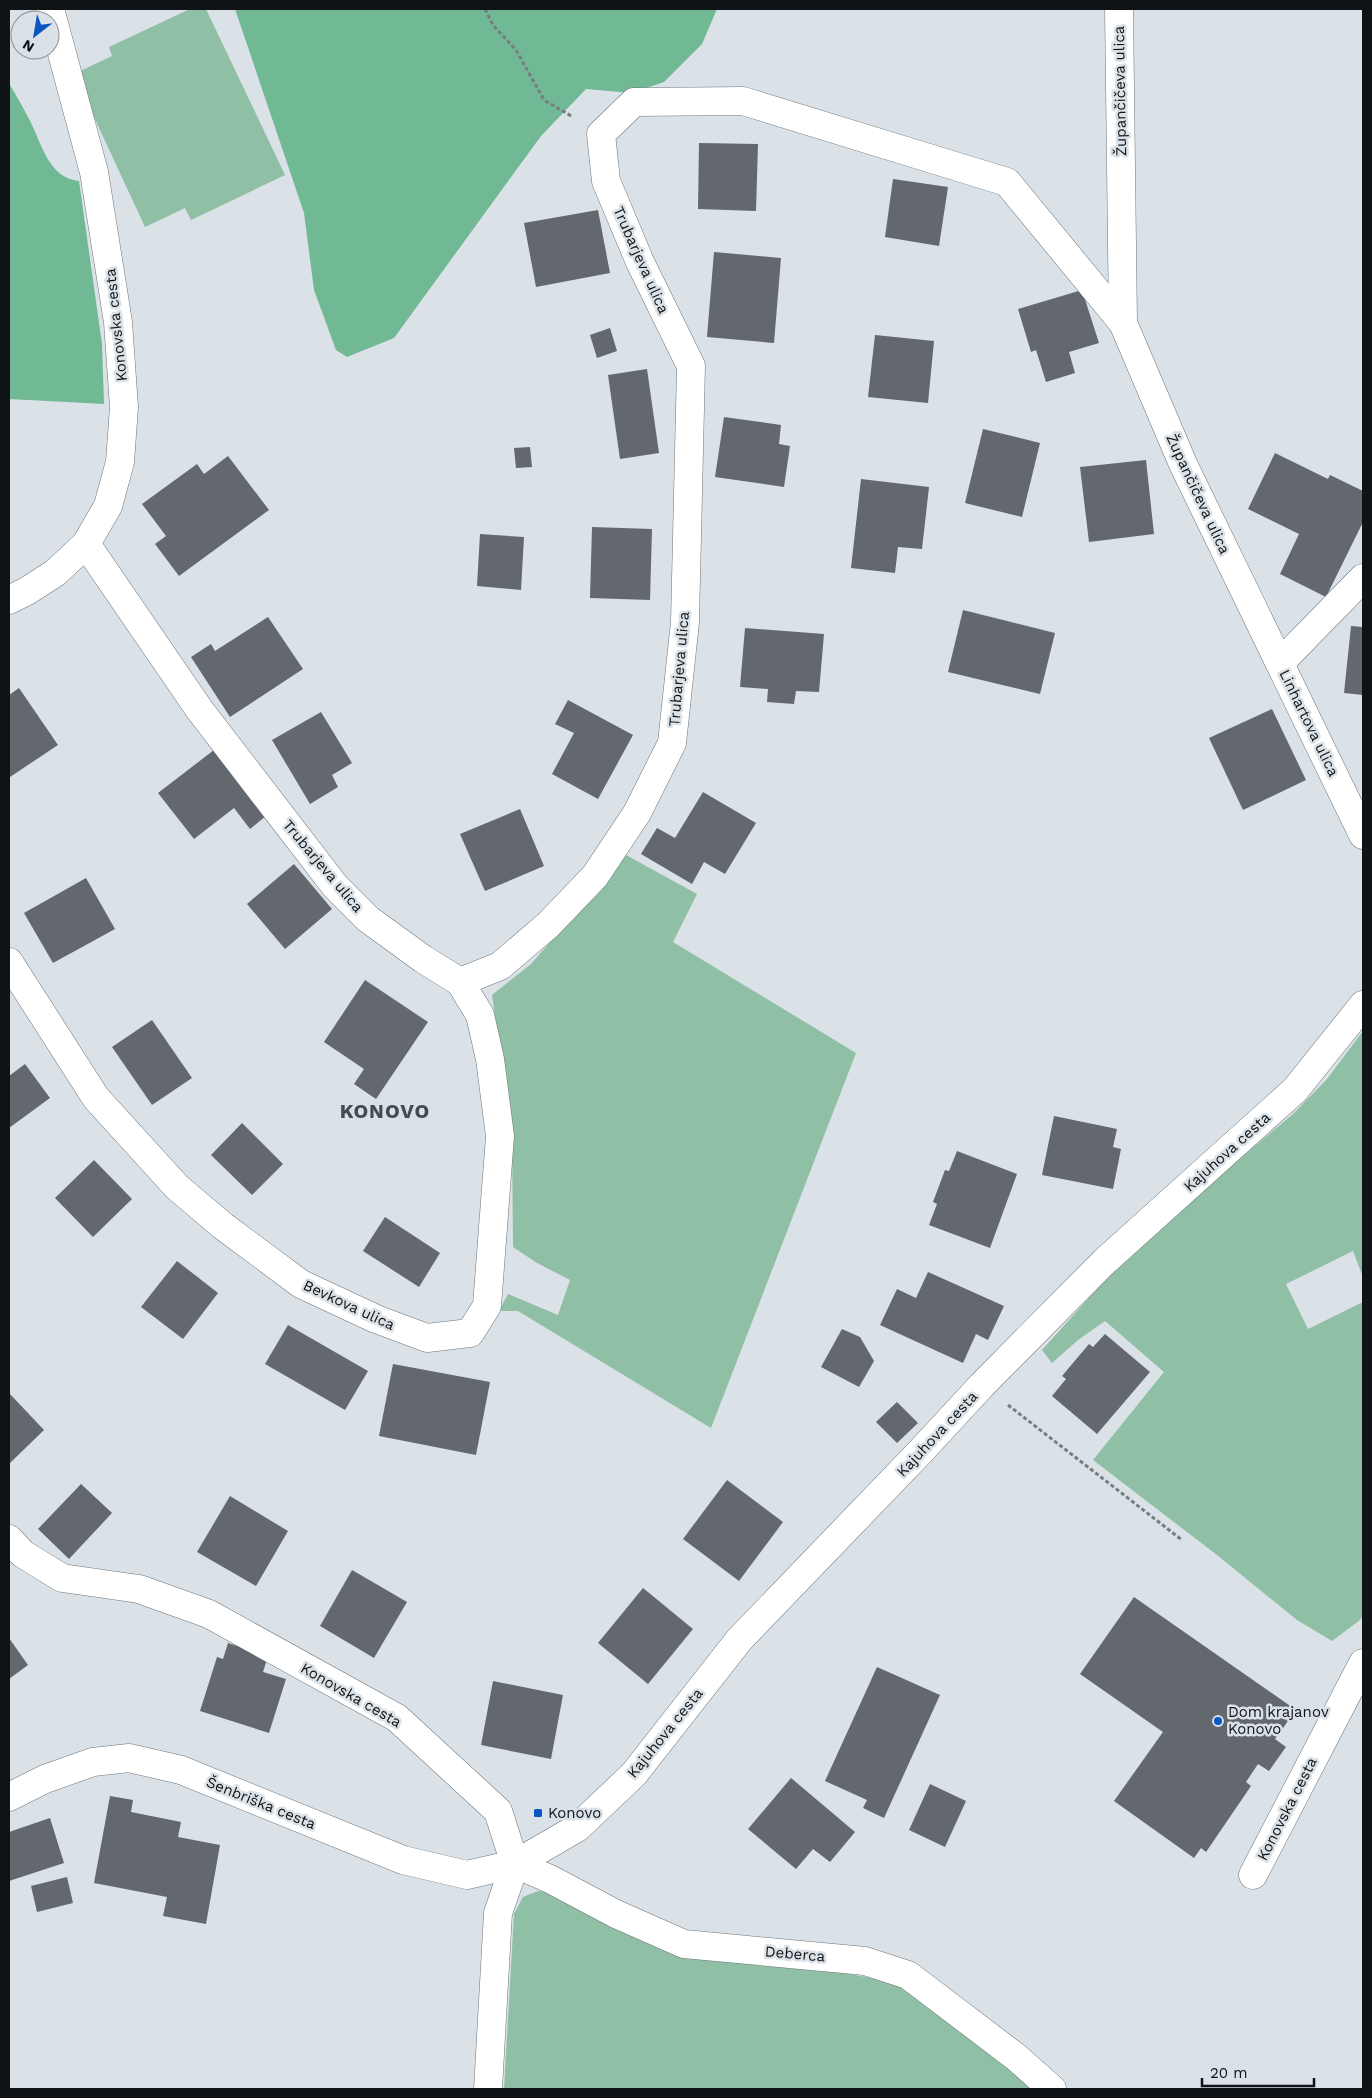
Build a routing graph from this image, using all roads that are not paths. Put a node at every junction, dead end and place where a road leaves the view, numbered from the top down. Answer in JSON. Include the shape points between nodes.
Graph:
{"nodes":[{"id":1,"x":50,"y":9,"type":"edge"},
{"id":2,"x":1119,"y":9,"type":"edge"},
{"id":3,"x":601,"y":134,"type":"joint"},
{"id":4,"x":1123,"y":323,"type":"junction"},
{"id":5,"x":86,"y":544,"type":"junction"},
{"id":6,"x":1363,"y":578,"type":"edge"},
{"id":7,"x":9,"y":600,"type":"edge"},
{"id":8,"x":1280,"y":663,"type":"junction"},
{"id":9,"x":1363,"y":835,"type":"edge"},
{"id":10,"x":9,"y":962,"type":"edge"},
{"id":11,"x":460,"y":982,"type":"junction"},
{"id":12,"x":1363,"y":1005,"type":"edge"},
{"id":13,"x":9,"y":1539,"type":"edge"},
{"id":14,"x":1363,"y":1663,"type":"edge"},
{"id":15,"x":9,"y":1797,"type":"edge"},
{"id":16,"x":515,"y":1864,"type":"junction"},
{"id":17,"x":1253,"y":1875,"type":"dead end"},
{"id":18,"x":488,"y":2089,"type":"edge"},
{"id":19,"x":1052,"y":2089,"type":"edge"}],
"edges":[{"from":1,"to":5,"type":"street","name":"Konovska cesta","via":[[94,172],[118,322],[124,398],[120,462],[108,506]]},
{"from":2,"to":4,"type":"street","name":"Župančičeva ulica"},
{"from":3,"to":4,"type":"street","name":"Župančičeva ulica","via":[[634,102],[743,101],[1007,182]]},
{"from":3,"to":11,"type":"street","name":"Trubarjeva ulica","via":[[606,181],[640,262],[691,366],[685,622],[672,743],[637,814],[595,876],[548,926],[500,966]]},
{"from":4,"to":8,"type":"street","name":"Župančičeva ulica","via":[[1182,464]]},
{"from":5,"to":7,"type":"street","name":"Konovska cesta","via":[[55,573]]},
{"from":5,"to":11,"type":"street","name":"Trubarjeva ulica","via":[[199,709],[336,886],[368,919]]},
{"from":6,"to":8,"type":"street","name":"Linhartova ulica"},
{"from":8,"to":9,"type":"street","name":"Linhartova ulica"},
{"from":10,"to":11,"type":"street","name":"Bevkova ulica","via":[[96,1098],[177,1187],[301,1284],[376,1319],[427,1338],[470,1333],[487,1306],[500,1136],[490,1060],[480,1015]]},
{"from":12,"to":16,"type":"street","name":"Kajuhova cesta","via":[[1296,1090],[1105,1261],[739,1640],[634,1774],[577,1828]]},
{"from":13,"to":16,"type":"street","name":"Konovska cesta","via":[[22,1554],[62,1578],[139,1589],[208,1614],[397,1718],[498,1811]]},
{"from":14,"to":17,"type":"street","name":"Konovska cesta"},
{"from":15,"to":16,"type":"street","name":"Šenbriška cesta","via":[[45,1778],[93,1762],[128,1758],[180,1770],[403,1860],[466,1875]]},
{"from":16,"to":18,"type":"street","via":[[498,1913]]},
{"from":16,"to":19,"type":"street","name":"Deberca","via":[[684,1944],[866,1961],[908,1975],[1016,2057]]}]}
